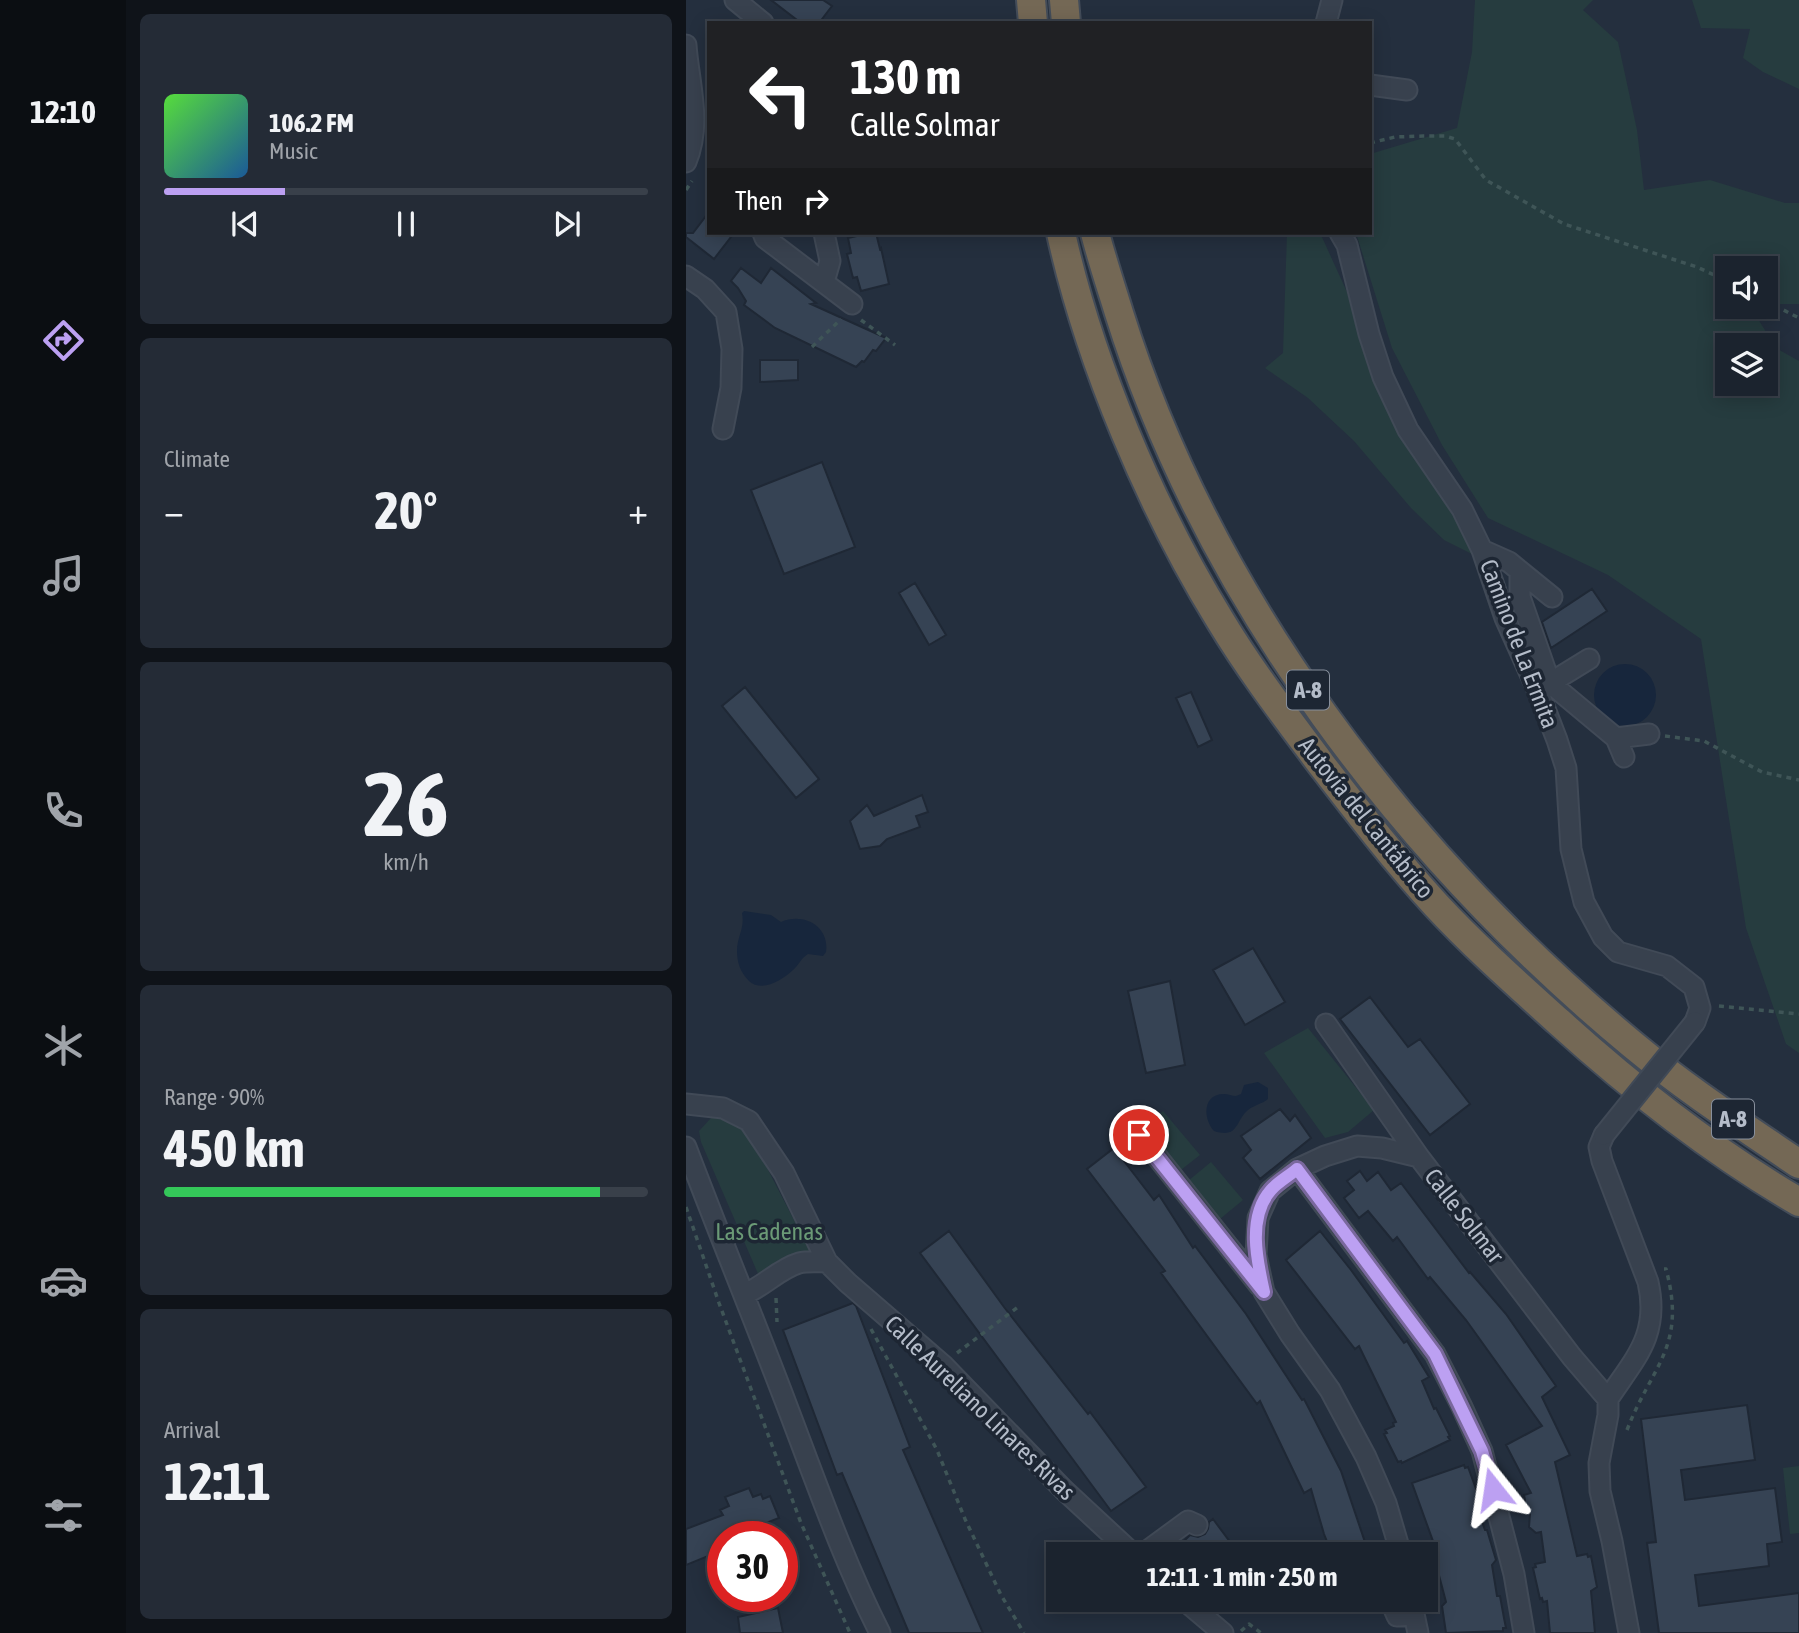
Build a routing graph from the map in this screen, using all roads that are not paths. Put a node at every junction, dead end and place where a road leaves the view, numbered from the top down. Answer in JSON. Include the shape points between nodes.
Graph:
{"nodes":[{"id":1,"x":735,"y":0,"type":"edge"},
{"id":2,"x":1031,"y":0,"type":"edge"},
{"id":3,"x":1065,"y":0,"type":"edge"},
{"id":4,"x":1332,"y":0,"type":"edge"},
{"id":5,"x":760,"y":21,"type":"edge"},
{"id":6,"x":1033,"y":21,"type":"edge"},
{"id":7,"x":1066,"y":21,"type":"edge"},
{"id":8,"x":1327,"y":21,"type":"edge"},
{"id":9,"x":686,"y":46,"type":"edge"},
{"id":10,"x":1372,"y":85,"type":"edge"},
{"id":11,"x":1407,"y":90,"type":"dead end"},
{"id":12,"x":702,"y":109,"type":"edge"},
{"id":13,"x":686,"y":162,"type":"edge"},
{"id":14,"x":764,"y":235,"type":"edge"},
{"id":15,"x":824,"y":235,"type":"edge"},
{"id":16,"x":1062,"y":235,"type":"edge"},
{"id":17,"x":1096,"y":235,"type":"edge"},
{"id":18,"x":1341,"y":235,"type":"edge"},
{"id":19,"x":686,"y":276,"type":"edge"},
{"id":20,"x":824,"y":282,"type":"junction"},
{"id":21,"x":852,"y":313,"type":"road end"},
{"id":22,"x":723,"y":429,"type":"dead end"},
{"id":23,"x":1482,"y":550,"type":"junction"},
{"id":24,"x":1520,"y":571,"type":"junction"},
{"id":25,"x":1552,"y":597,"type":"dead end"},
{"id":26,"x":1589,"y":659,"type":"dead end"},
{"id":27,"x":1550,"y":683,"type":"junction"},
{"id":28,"x":1650,"y":734,"type":"road end"},
{"id":29,"x":1616,"y":738,"type":"junction"},
{"id":30,"x":1624,"y":757,"type":"dead end"},
{"id":31,"x":1326,"y":1024,"type":"dead end"},
{"id":32,"x":686,"y":1104,"type":"edge"},
{"id":33,"x":1139,"y":1135,"type":"dead end"},
{"id":34,"x":686,"y":1147,"type":"edge"},
{"id":35,"x":1419,"y":1157,"type":"junction"},
{"id":36,"x":1799,"y":1164,"type":"edge"},
{"id":37,"x":1297,"y":1169,"type":"junction"},
{"id":38,"x":1799,"y":1202,"type":"edge"},
{"id":39,"x":827,"y":1262,"type":"junction"},
{"id":40,"x":1264,"y":1292,"type":"junction"},
{"id":41,"x":745,"y":1294,"type":"junction"},
{"id":42,"x":1608,"y":1399,"type":"junction"},
{"id":43,"x":1197,"y":1525,"type":"dead end"},
{"id":44,"x":1120,"y":1542,"type":"edge"},
{"id":45,"x":1159,"y":1542,"type":"edge"},
{"id":46,"x":1397,"y":1542,"type":"edge"},
{"id":47,"x":1198,"y":1612,"type":"edge"},
{"id":48,"x":1395,"y":1612,"type":"edge"},
{"id":49,"x":1415,"y":1616,"type":"edge"},
{"id":50,"x":880,"y":1633,"type":"edge"},
{"id":51,"x":1223,"y":1633,"type":"edge"},
{"id":52,"x":1524,"y":1633,"type":"edge"},
{"id":53,"x":1629,"y":1633,"type":"edge"}],
"edges":[{"from":1,"to":5,"type":"street"},
{"from":2,"to":6,"type":"highway"},
{"from":3,"to":7,"type":"highway"},
{"from":4,"to":8,"type":"street"},
{"from":9,"to":12,"type":"street"},
{"from":10,"to":11,"type":"street"},
{"from":12,"to":13,"type":"street"},
{"from":14,"to":20,"type":"street"},
{"from":15,"to":20,"type":"street","via":[[830,261]]},
{"from":16,"to":38,"type":"highway","name":"Autovía del Cantábrico","number":"A-8","via":[[1087,328],[1159,507],[1220,620],[1362,818],[1477,947],[1612,1069],[1678,1122]]},
{"from":17,"to":36,"type":"highway","name":"Autovía del Cantábrico","number":"A-8","via":[[1136,367],[1181,476],[1244,591],[1366,771],[1437,857],[1546,967],[1642,1052]]},
{"from":18,"to":23,"type":"street","name":"Camino de La Ermita","via":[[1383,377],[1408,430],[1462,509]]},
{"from":19,"to":22,"type":"street","via":[[726,312],[732,362]]},
{"from":20,"to":21,"type":"street"},
{"from":23,"to":24,"type":"street"},
{"from":23,"to":42,"type":"street","name":"Camino de La Ermita","bridge":true,"via":[[1566,768],[1571,849],[1584,902],[1603,937],[1618,952],[1667,967],[1693,987],[1697,1015],[1598,1147],[1652,1300],[1643,1348]]},
{"from":24,"to":25,"type":"street"},
{"from":24,"to":27,"type":"street","via":[[1520,597]]},
{"from":26,"to":27,"type":"street"},
{"from":27,"to":29,"type":"street"},
{"from":28,"to":29,"type":"street"},
{"from":29,"to":30,"type":"street"},
{"from":31,"to":35,"type":"street"},
{"from":32,"to":39,"type":"street","name":"Calle Aureliano Linares Rivas","via":[[723,1108],[749,1121],[784,1173]]},
{"from":33,"to":40,"type":"street"},
{"from":34,"to":41,"type":"street"},
{"from":35,"to":37,"type":"street","name":"Calle Solmar","via":[[1357,1146]]},
{"from":35,"to":42,"type":"street","name":"Calle Solmar"},
{"from":37,"to":40,"type":"street","name":"Calle Solmar","via":[[1270,1191],[1258,1218],[1256,1255]]},
{"from":37,"to":52,"type":"street","via":[[1435,1354],[1462,1407],[1482,1451],[1514,1574]]},
{"from":39,"to":41,"type":"street","via":[[802,1262],[786,1268]]},
{"from":39,"to":44,"type":"street","name":"Calle Aureliano Linares Rivas","via":[[944,1366]]},
{"from":40,"to":46,"type":"street","name":"Calle Solmar","via":[[1349,1422],[1386,1503]]},
{"from":41,"to":50,"type":"street","via":[[828,1513]]},
{"from":42,"to":53,"type":"street","via":[[1600,1491]]},
{"from":43,"to":45,"type":"street","via":[[1188,1521]]},
{"from":47,"to":51,"type":"street"},
{"from":48,"to":49,"type":"street","via":[[1397,1616]]}]}
